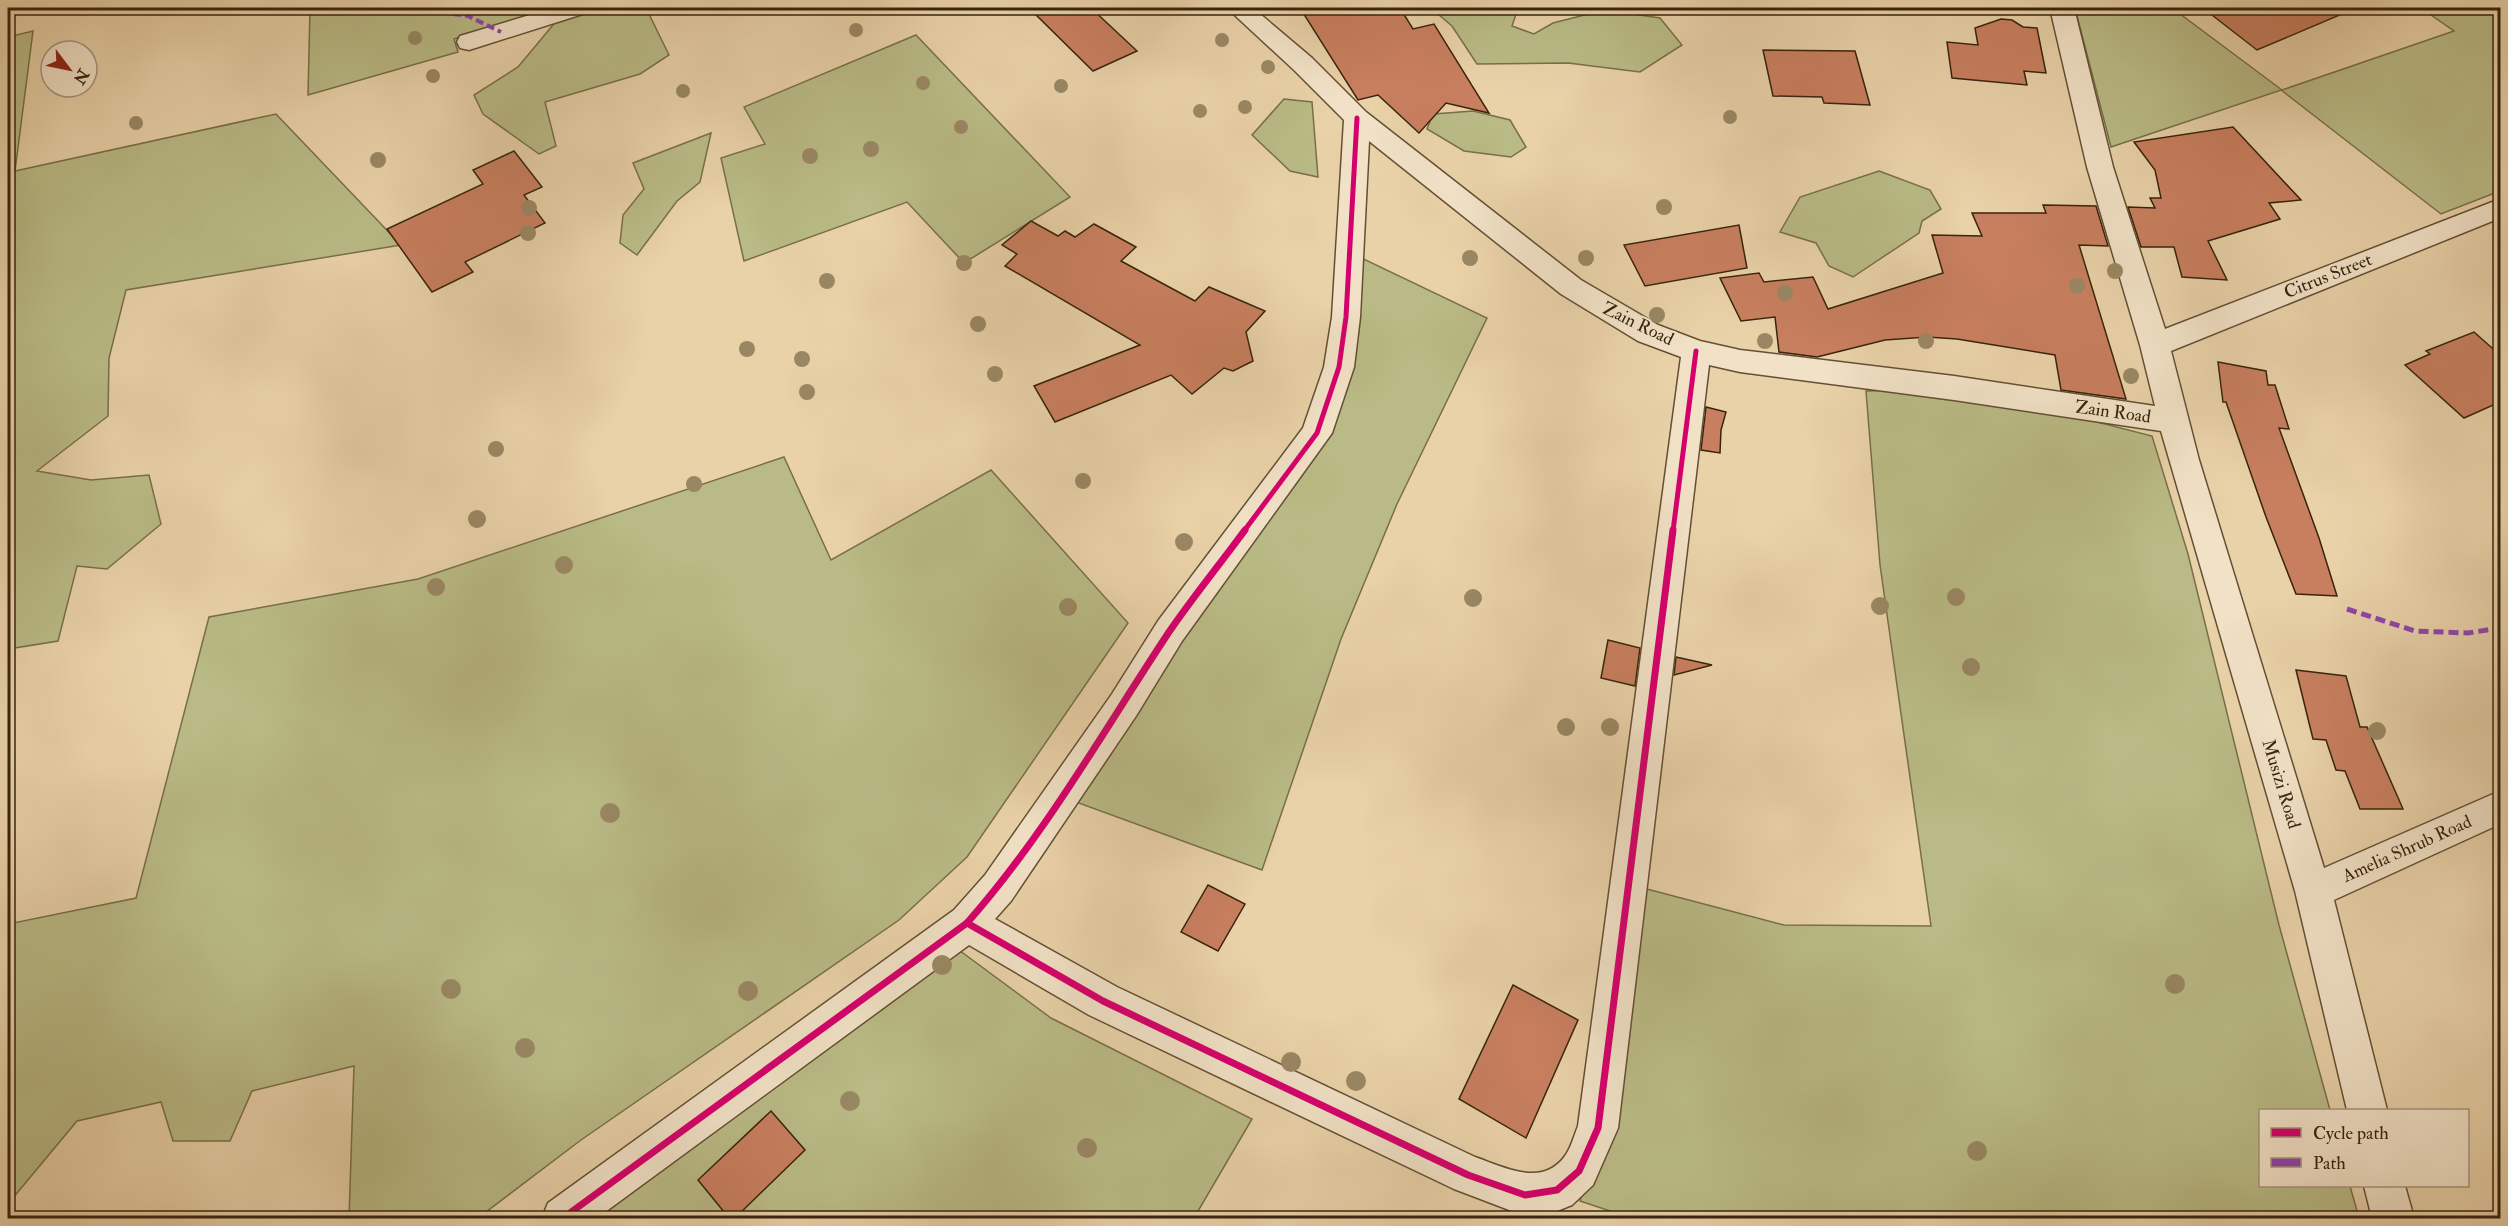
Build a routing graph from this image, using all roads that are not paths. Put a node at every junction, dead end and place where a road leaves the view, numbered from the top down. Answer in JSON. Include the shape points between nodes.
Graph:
{"nodes":[{"id":1,"x":576,"y":8,"type":"edge"},
{"id":2,"x":1239,"y":8,"type":"edge"},
{"id":3,"x":2062,"y":8,"type":"edge"},
{"id":4,"x":469,"y":42,"type":"dead end"},
{"id":5,"x":1357,"y":118,"type":"junction"},
{"id":6,"x":2500,"y":208,"type":"edge"},
{"id":7,"x":2155,"y":345,"type":"junction"},
{"id":8,"x":1696,"y":351,"type":"junction"},
{"id":9,"x":2174,"y":421,"type":"junction"},
{"id":10,"x":2500,"y":807,"type":"edge"},
{"id":11,"x":2313,"y":891,"type":"junction"},
{"id":12,"x":967,"y":923,"type":"junction"},
{"id":13,"x":2367,"y":1109,"type":"edge"},
{"id":14,"x":2385,"y":1187,"type":"edge"},
{"id":15,"x":563,"y":1218,"type":"edge"},
{"id":16,"x":2393,"y":1218,"type":"edge"}],
"edges":[{"from":1,"to":4,"type":"street"},
{"from":2,"to":5,"type":"street","name":"Zain Road","via":[[1304,64]]},
{"from":3,"to":7,"type":"street","name":"Musizi Road","via":[[2100,167]]},
{"from":5,"to":8,"type":"street","name":"Zain Road","via":[[1571,287],[1647,333]]},
{"from":5,"to":12,"type":"street","via":[[1346,317],[1339,367],[1317,433],[1170,631],[998,888]]},
{"from":6,"to":7,"type":"street","name":"Citrus Street"},
{"from":7,"to":9,"type":"street","name":"Musizi Road"},
{"from":8,"to":9,"type":"street","name":"Zain Road","via":[[1740,361]]},
{"from":8,"to":12,"type":"street","via":[[1598,1128],[1580,1171],[1557,1190],[1525,1195],[1468,1175],[1104,1001]]},
{"from":9,"to":11,"type":"street","name":"Musizi Road"},
{"from":10,"to":11,"type":"street","name":"Amelia Shrub Road"},
{"from":11,"to":13,"type":"street","name":"Musizi Road"},
{"from":12,"to":15,"type":"street"},
{"from":14,"to":16,"type":"street"}]}
